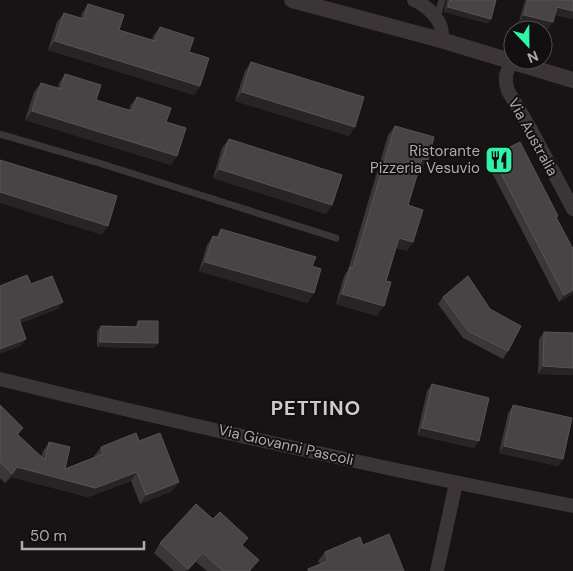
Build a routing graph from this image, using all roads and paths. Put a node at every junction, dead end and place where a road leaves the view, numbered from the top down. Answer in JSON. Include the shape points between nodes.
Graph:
{"nodes":[{"id":1,"x":292,"y":0,"type":"edge"},
{"id":2,"x":414,"y":0,"type":"edge"},
{"id":3,"x":442,"y":0,"type":"edge"},
{"id":4,"x":437,"y":19,"type":"junction"},
{"id":5,"x":441,"y":40,"type":"junction"},
{"id":6,"x":503,"y":60,"type":"edge"},
{"id":7,"x":508,"y":70,"type":"edge"},
{"id":8,"x":538,"y":70,"type":"edge"},
{"id":9,"x":573,"y":80,"type":"edge"},
{"id":10,"x":0,"y":134,"type":"edge"},
{"id":11,"x":573,"y":209,"type":"edge"},
{"id":12,"x":336,"y":238,"type":"dead end"},
{"id":13,"x":0,"y":379,"type":"edge"},
{"id":14,"x":456,"y":483,"type":"junction"},
{"id":15,"x":573,"y":506,"type":"edge"},
{"id":16,"x":437,"y":571,"type":"edge"}],
"edges":[{"from":1,"to":5,"type":"street"},
{"from":2,"to":4,"type":"street"},
{"from":3,"to":4,"type":"lane"},
{"from":4,"to":5,"type":"street","via":[[442,29]]},
{"from":5,"to":6,"type":"street"},
{"from":7,"to":11,"type":"street","name":"Via Australia","via":[[508,91]]},
{"from":8,"to":9,"type":"street"},
{"from":10,"to":12,"type":"lane"},
{"from":13,"to":14,"type":"street","name":"Via Giovanni Pascoli"},
{"from":14,"to":15,"type":"street","name":"Via Giovanni Pascoli"},
{"from":14,"to":16,"type":"street"}]}
